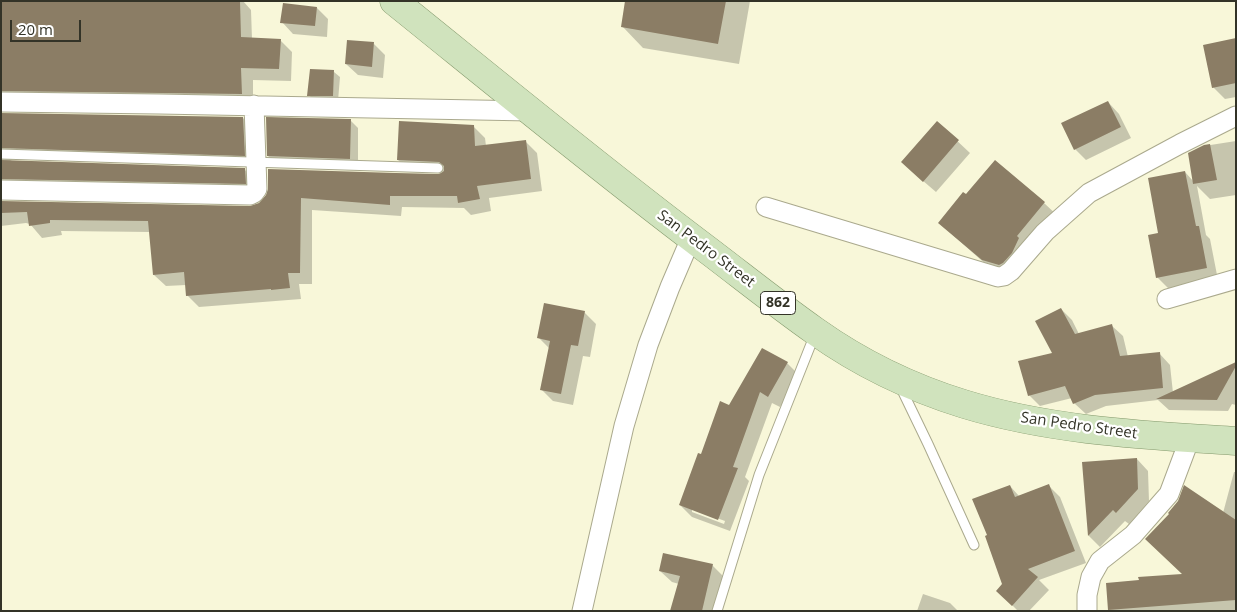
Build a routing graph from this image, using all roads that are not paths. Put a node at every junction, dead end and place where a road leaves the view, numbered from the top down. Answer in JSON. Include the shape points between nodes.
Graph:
{"nodes":[{"id":1,"x":394,"y":1,"type":"edge"},
{"id":2,"x":1,"y":102,"type":"edge"},
{"id":3,"x":254,"y":105,"type":"junction"},
{"id":4,"x":530,"y":111,"type":"junction"},
{"id":5,"x":1236,"y":116,"type":"edge"},
{"id":6,"x":1,"y":154,"type":"edge"},
{"id":7,"x":256,"y":162,"type":"junction"},
{"id":8,"x":438,"y":168,"type":"dead end"},
{"id":9,"x":1,"y":190,"type":"edge"},
{"id":10,"x":766,"y":207,"type":"dead end"},
{"id":11,"x":691,"y":238,"type":"junction"},
{"id":12,"x":1236,"y":278,"type":"edge"},
{"id":13,"x":1168,"y":299,"type":"dead end"},
{"id":14,"x":816,"y":332,"type":"junction"},
{"id":15,"x":895,"y":376,"type":"junction"},
{"id":16,"x":1190,"y":438,"type":"junction"},
{"id":17,"x":1236,"y":441,"type":"edge"},
{"id":18,"x":974,"y":546,"type":"dead end"},
{"id":19,"x":582,"y":611,"type":"edge"},
{"id":20,"x":717,"y":611,"type":"edge"},
{"id":21,"x":1087,"y":611,"type":"edge"}],
"edges":[{"from":1,"to":4,"type":"main road","name":"San Pedro Street","number":"862"},
{"from":2,"to":3,"type":"street"},
{"from":3,"to":4,"type":"street"},
{"from":3,"to":7,"type":"street"},
{"from":4,"to":11,"type":"main road","name":"San Pedro Street","number":"862"},
{"from":5,"to":10,"type":"street","via":[[1089,193],[1045,232],[1004,276],[998,277]]},
{"from":6,"to":7,"type":"lane"},
{"from":7,"to":8,"type":"lane"},
{"from":7,"to":9,"type":"street","via":[[256,189],[250,195]]},
{"from":11,"to":14,"type":"main road","name":"San Pedro Street","number":"862"},
{"from":11,"to":19,"type":"street","via":[[654,329],[624,426]]},
{"from":12,"to":13,"type":"street"},
{"from":14,"to":15,"type":"main road","name":"San Pedro Street","number":"862"},
{"from":14,"to":20,"type":"lane","via":[[760,475]]},
{"from":15,"to":16,"type":"main road","name":"San Pedro Street","number":"862","via":[[965,404],[1038,422],[1107,432]]},
{"from":15,"to":18,"type":"lane"},
{"from":16,"to":17,"type":"main road","name":"San Pedro Street","number":"862"},
{"from":16,"to":21,"type":"street","via":[[1169,494],[1133,535],[1100,561],[1091,577]]}]}
